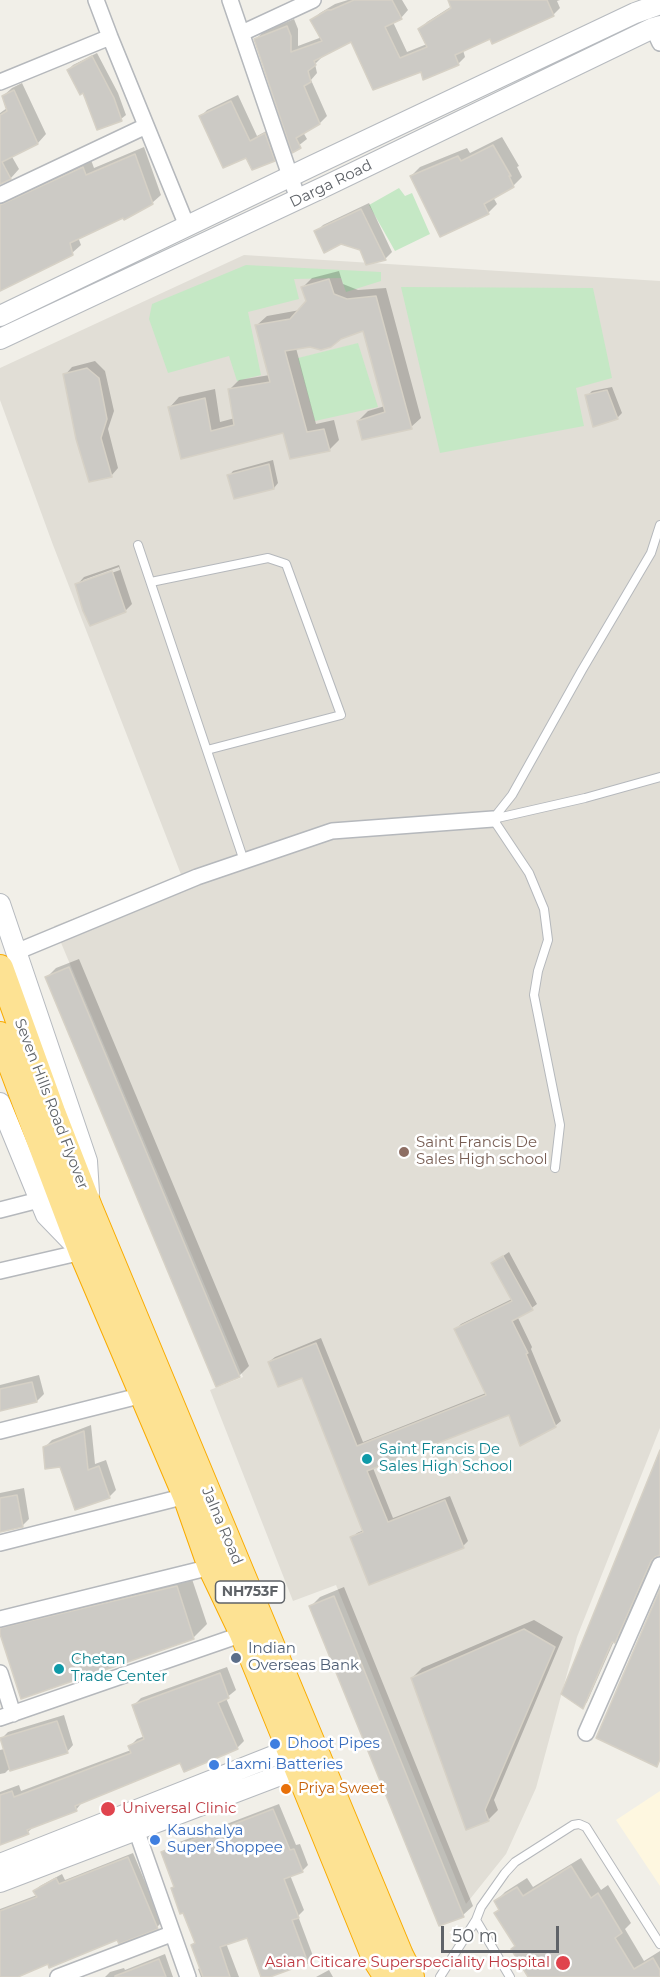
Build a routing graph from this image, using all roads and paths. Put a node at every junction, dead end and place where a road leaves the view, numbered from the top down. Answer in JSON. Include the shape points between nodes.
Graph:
{"nodes":[{"id":1,"x":96,"y":0,"type":"edge"},
{"id":2,"x":230,"y":0,"type":"edge"},
{"id":3,"x":313,"y":0,"type":"edge"},
{"id":4,"x":652,"y":18,"type":"edge"},
{"id":5,"x":242,"y":33,"type":"junction"},
{"id":6,"x":110,"y":37,"type":"junction"},
{"id":7,"x":0,"y":82,"type":"edge"},
{"id":8,"x":146,"y":126,"type":"junction"},
{"id":9,"x":291,"y":175,"type":"junction"},
{"id":10,"x":0,"y":195,"type":"edge"},
{"id":11,"x":298,"y":199,"type":"junction"},
{"id":12,"x":187,"y":225,"type":"junction"},
{"id":13,"x":0,"y":316,"type":"edge"},
{"id":14,"x":0,"y":339,"type":"edge"},
{"id":15,"x":660,"y":525,"type":"edge"},
{"id":16,"x":138,"y":545,"type":"dead end"},
{"id":17,"x":660,"y":551,"type":"edge"},
{"id":18,"x":651,"y":553,"type":"junction"},
{"id":19,"x":151,"y":582,"type":"junction"},
{"id":20,"x":207,"y":750,"type":"junction"},
{"id":21,"x":660,"y":777,"type":"edge"},
{"id":22,"x":493,"y":819,"type":"junction"},
{"id":23,"x":244,"y":861,"type":"junction"},
{"id":24,"x":0,"y":904,"type":"edge"},
{"id":25,"x":8,"y":960,"type":"edge"},
{"id":26,"x":0,"y":1035,"type":"edge"},
{"id":27,"x":0,"y":1103,"type":"edge"},
{"id":28,"x":555,"y":1168,"type":"dead end"},
{"id":29,"x":52,"y":1202,"type":"junction"},
{"id":30,"x":90,"y":1207,"type":"junction"},
{"id":31,"x":0,"y":1210,"type":"edge"},
{"id":32,"x":82,"y":1252,"type":"junction"},
{"id":33,"x":0,"y":1271,"type":"edge"},
{"id":34,"x":143,"y":1395,"type":"junction"},
{"id":35,"x":0,"y":1431,"type":"edge"},
{"id":36,"x":186,"y":1496,"type":"junction"},
{"id":37,"x":0,"y":1543,"type":"edge"},
{"id":38,"x":660,"y":1565,"type":"edge"},
{"id":39,"x":211,"y":1567,"type":"junction"},
{"id":40,"x":0,"y":1619,"type":"edge"},
{"id":41,"x":243,"y":1634,"type":"junction"},
{"id":42,"x":0,"y":1673,"type":"edge"},
{"id":43,"x":6,"y":1716,"type":"edge"},
{"id":44,"x":586,"y":1733,"type":"dead end"},
{"id":45,"x":295,"y":1759,"type":"junction"},
{"id":46,"x":133,"y":1822,"type":"junction"},
{"id":47,"x":0,"y":1864,"type":"edge"},
{"id":48,"x":0,"y":1882,"type":"edge"},
{"id":49,"x":476,"y":1920,"type":"junction"},
{"id":50,"x":171,"y":1934,"type":"junction"},
{"id":51,"x":660,"y":1944,"type":"edge"},
{"id":52,"x":76,"y":1974,"type":"edge"},
{"id":53,"x":58,"y":1977,"type":"edge"},
{"id":54,"x":188,"y":1977,"type":"edge"},
{"id":55,"x":387,"y":1977,"type":"edge"},
{"id":56,"x":411,"y":1977,"type":"edge"},
{"id":57,"x":440,"y":1977,"type":"edge"},
{"id":58,"x":510,"y":1977,"type":"edge"}],
"edges":[{"from":1,"to":6,"type":"street"},
{"from":2,"to":5,"type":"street"},
{"from":3,"to":5,"type":"street"},
{"from":4,"to":9,"type":"main road","name":"Darga Road"},
{"from":4,"to":11,"type":"main road","name":"Darga Road"},
{"from":5,"to":9,"type":"street"},
{"from":6,"to":7,"type":"street"},
{"from":6,"to":8,"type":"street"},
{"from":8,"to":10,"type":"street"},
{"from":8,"to":12,"type":"street"},
{"from":9,"to":11,"type":"street"},
{"from":9,"to":12,"type":"main road","name":"Darga Road"},
{"from":11,"to":14,"type":"main road","name":"Darga Road"},
{"from":12,"to":13,"type":"main road","name":"Darga Road"},
{"from":15,"to":18,"type":"lane"},
{"from":16,"to":19,"type":"lane"},
{"from":17,"to":18,"type":"lane"},
{"from":18,"to":22,"type":"lane","via":[[512,795]]},
{"from":19,"to":20,"type":"lane"},
{"from":19,"to":20,"type":"lane","via":[[268,558],[286,564],[341,715]]},
{"from":20,"to":23,"type":"lane"},
{"from":21,"to":22,"type":"lane"},
{"from":22,"to":23,"type":"street","via":[[332,831]]},
{"from":22,"to":28,"type":"lane","via":[[529,873],[544,909],[548,940],[534,994],[560,1125]]},
{"from":23,"to":25,"type":"street","via":[[197,877]]},
{"from":24,"to":25,"type":"main road"},
{"from":25,"to":30,"type":"highway","name":"Seven Hills Road Flyover","number":"NH753F","via":[[52,1112]]},
{"from":25,"to":30,"type":"main road","via":[[87,1161]]},
{"from":26,"to":29,"type":"highway","name":"Seven Hills Road Flyover","number":"NH753F"},
{"from":27,"to":29,"type":"main road"},
{"from":29,"to":31,"type":"street"},
{"from":29,"to":32,"type":"highway","name":"Seven Hills Road Flyover","number":"NH753F"},
{"from":30,"to":56,"type":"highway","name":"Jalna Road","number":"NH753F"},
{"from":32,"to":33,"type":"street"},
{"from":32,"to":34,"type":"highway","name":"Jalna Road","number":"NH753F"},
{"from":34,"to":35,"type":"street"},
{"from":34,"to":36,"type":"highway","name":"Jalna Road","number":"NH753F"},
{"from":36,"to":37,"type":"street"},
{"from":36,"to":39,"type":"highway","name":"Jalna Road","number":"NH753F"},
{"from":38,"to":44,"type":"street"},
{"from":39,"to":40,"type":"street"},
{"from":39,"to":41,"type":"highway","name":"Jalna Road","number":"NH753F"},
{"from":41,"to":43,"type":"street"},
{"from":41,"to":45,"type":"highway","name":"Jalna Road","number":"NH753F"},
{"from":42,"to":43,"type":"street"},
{"from":45,"to":46,"type":"main road"},
{"from":45,"to":55,"type":"highway","name":"Jalna Road","number":"NH753F","via":[[375,1958]]},
{"from":46,"to":47,"type":"main road"},
{"from":46,"to":48,"type":"main road"},
{"from":46,"to":50,"type":"street"},
{"from":49,"to":51,"type":"lane","via":[[488,1896],[515,1862],[579,1824],[586,1827]]},
{"from":49,"to":57,"type":"lane"},
{"from":49,"to":58,"type":"lane"},
{"from":50,"to":52,"type":"street"},
{"from":50,"to":54,"type":"street"},
{"from":52,"to":53,"type":"street"}]}
